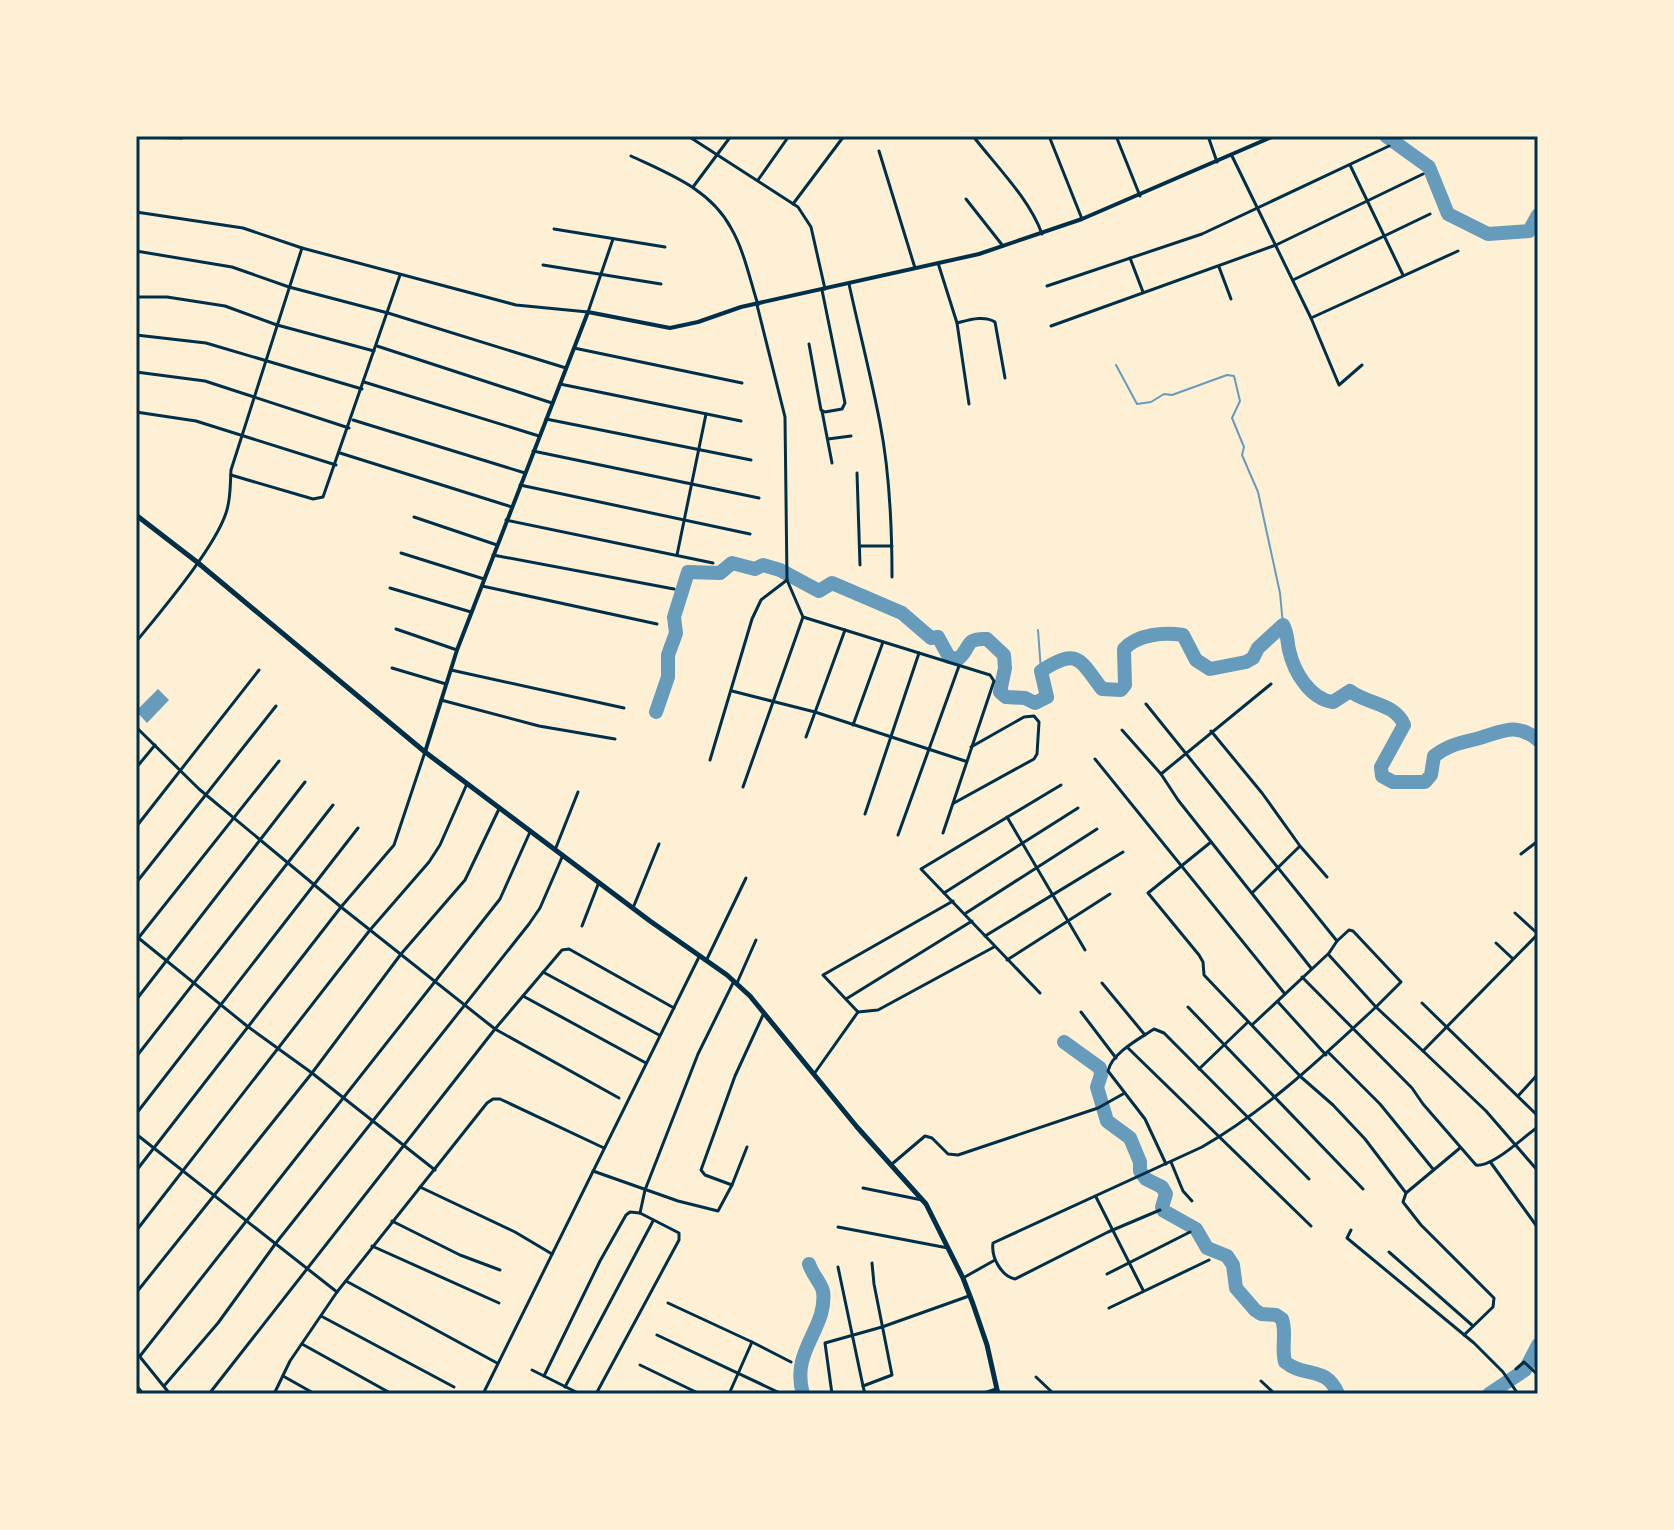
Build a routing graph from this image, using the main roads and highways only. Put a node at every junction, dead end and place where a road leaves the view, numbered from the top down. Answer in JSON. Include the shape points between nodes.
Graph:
{"nodes":[{"id":1,"x":136,"y":515,"type":"edge"},
{"id":2,"x":998,"y":1392,"type":"edge"}],
"edges":[{"from":1,"to":2,"type":"main road","via":[[425,752],[736,982],[923,1200],[963,1278]]}]}
